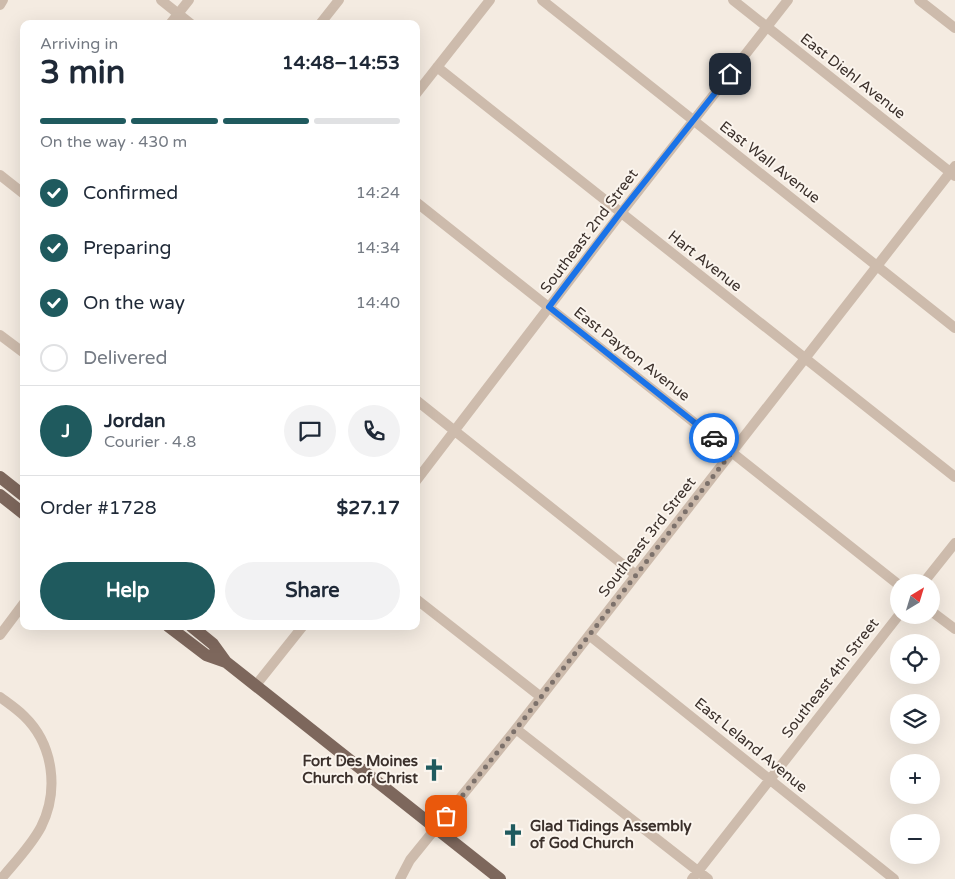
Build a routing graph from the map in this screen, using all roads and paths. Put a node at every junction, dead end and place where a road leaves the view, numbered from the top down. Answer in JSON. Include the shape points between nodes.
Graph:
{"nodes":[{"id":1,"x":3,"y":0,"type":"edge"},
{"id":2,"x":161,"y":0,"type":"edge"},
{"id":3,"x":188,"y":0,"type":"edge"},
{"id":4,"x":338,"y":0,"type":"edge"},
{"id":5,"x":490,"y":0,"type":"edge"},
{"id":6,"x":542,"y":0,"type":"edge"},
{"id":7,"x":732,"y":0,"type":"edge"},
{"id":8,"x":788,"y":0,"type":"edge"},
{"id":9,"x":919,"y":0,"type":"edge"},
{"id":10,"x":0,"y":5,"type":"edge"},
{"id":11,"x":178,"y":14,"type":"junction"},
{"id":12,"x":173,"y":20,"type":"edge"},
{"id":13,"x":186,"y":20,"type":"edge"},
{"id":14,"x":323,"y":20,"type":"edge"},
{"id":15,"x":767,"y":27,"type":"junction"},
{"id":16,"x":955,"y":28,"type":"edge"},
{"id":17,"x":437,"y":67,"type":"junction"},
{"id":18,"x":420,"y":89,"type":"edge"},
{"id":19,"x":693,"y":120,"type":"junction"},
{"id":20,"x":953,"y":171,"type":"edge"},
{"id":21,"x":0,"y":176,"type":"edge"},
{"id":22,"x":20,"y":191,"type":"edge"},
{"id":23,"x":420,"y":205,"type":"edge"},
{"id":24,"x":620,"y":213,"type":"junction"},
{"id":25,"x":877,"y":266,"type":"junction"},
{"id":26,"x":549,"y":307,"type":"junction"},
{"id":27,"x":955,"y":328,"type":"edge"},
{"id":28,"x":0,"y":335,"type":"edge"},
{"id":29,"x":20,"y":350,"type":"edge"},
{"id":30,"x":805,"y":359,"type":"junction"},
{"id":31,"x":420,"y":403,"type":"edge"},
{"id":32,"x":455,"y":431,"type":"junction"},
{"id":33,"x":732,"y":452,"type":"junction"},
{"id":34,"x":420,"y":476,"type":"edge"},
{"id":35,"x":0,"y":477,"type":"edge"},
{"id":36,"x":955,"y":478,"type":"edge"},
{"id":37,"x":20,"y":493,"type":"edge"},
{"id":38,"x":0,"y":495,"type":"edge"},
{"id":39,"x":20,"y":511,"type":"edge"},
{"id":40,"x":955,"y":543,"type":"edge"},
{"id":41,"x":930,"y":574,"type":"edge"},
{"id":42,"x":636,"y":575,"type":"junction"},
{"id":43,"x":890,"y":578,"type":"edge"},
{"id":44,"x":420,"y":602,"type":"edge"},
{"id":45,"x":20,"y":608,"type":"edge"},
{"id":46,"x":940,"y":618,"type":"edge"},
{"id":47,"x":892,"y":624,"type":"edge"},
{"id":48,"x":173,"y":630,"type":"edge"},
{"id":49,"x":196,"y":630,"type":"edge"},
{"id":50,"x":300,"y":630,"type":"edge"},
{"id":51,"x":955,"y":630,"type":"edge"},
{"id":52,"x":0,"y":635,"type":"edge"},
{"id":53,"x":590,"y":635,"type":"junction"},
{"id":54,"x":226,"y":662,"type":"junction"},
{"id":55,"x":256,"y":685,"type":"junction"},
{"id":56,"x":0,"y":697,"type":"edge"},
{"id":57,"x":541,"y":697,"type":"junction"},
{"id":58,"x":516,"y":729,"type":"junction"},
{"id":59,"x":770,"y":779,"type":"junction"},
{"id":60,"x":436,"y":828,"type":"junction"},
{"id":61,"x":695,"y":875,"type":"edge"},
{"id":62,"x":1,"y":879,"type":"edge"},
{"id":63,"x":400,"y":879,"type":"edge"},
{"id":64,"x":500,"y":879,"type":"edge"},
{"id":65,"x":708,"y":879,"type":"edge"},
{"id":66,"x":894,"y":879,"type":"edge"}],
"edges":[{"from":1,"to":10,"type":"street"},
{"from":2,"to":11,"type":"street"},
{"from":3,"to":11,"type":"street"},
{"from":4,"to":14,"type":"street"},
{"from":5,"to":17,"type":"street"},
{"from":6,"to":19,"type":"street","name":"East Wall Avenue"},
{"from":7,"to":15,"type":"street","name":"East Diehl Avenue"},
{"from":8,"to":15,"type":"street","name":"Southeast 2nd Street"},
{"from":9,"to":16,"type":"street"},
{"from":11,"to":12,"type":"street"},
{"from":11,"to":13,"type":"street"},
{"from":15,"to":19,"type":"street","name":"Southeast 2nd Street"},
{"from":15,"to":20,"type":"street","name":"East Diehl Avenue"},
{"from":17,"to":18,"type":"street"},
{"from":17,"to":24,"type":"street","name":"Hart Avenue"},
{"from":19,"to":24,"type":"street","name":"Southeast 2nd Street"},
{"from":19,"to":25,"type":"street","name":"East Wall Avenue"},
{"from":20,"to":25,"type":"street","name":"Southeast 3rd Street"},
{"from":21,"to":22,"type":"street"},
{"from":23,"to":26,"type":"street","name":"East Payton Avenue"},
{"from":24,"to":26,"type":"street","name":"Southeast 2nd Street"},
{"from":24,"to":30,"type":"street","name":"Hart Avenue"},
{"from":25,"to":27,"type":"street","name":"East Wall Avenue"},
{"from":25,"to":30,"type":"street","name":"Southeast 3rd Street"},
{"from":26,"to":32,"type":"street","name":"Southeast 2nd Street"},
{"from":26,"to":33,"type":"street","name":"East Payton Avenue"},
{"from":28,"to":29,"type":"street"},
{"from":30,"to":33,"type":"street","name":"Southeast 3rd Street"},
{"from":30,"to":36,"type":"street","name":"Hart Avenue"},
{"from":31,"to":32,"type":"street"},
{"from":32,"to":34,"type":"street","name":"Southeast 2nd Street"},
{"from":32,"to":42,"type":"street"},
{"from":33,"to":42,"type":"street","name":"Southeast 3rd Street"},
{"from":33,"to":43,"type":"street","name":"East Payton Avenue"},
{"from":35,"to":37,"type":"main road"},
{"from":38,"to":39,"type":"main road"},
{"from":40,"to":41,"type":"street"},
{"from":42,"to":53,"type":"street","name":"Southeast 3rd Street"},
{"from":44,"to":57,"type":"street"},
{"from":45,"to":52,"type":"street"},
{"from":46,"to":51,"type":"street"},
{"from":47,"to":59,"type":"street","name":"Southeast 4th Street"},
{"from":48,"to":54,"type":"main road","via":[[206,655]]},
{"from":49,"to":54,"type":"main road","via":[[214,644]]},
{"from":50,"to":55,"type":"street"},
{"from":53,"to":57,"type":"street","name":"Southeast 3rd Street"},
{"from":53,"to":59,"type":"street","name":"East Leland Avenue"},
{"from":54,"to":55,"type":"main road"},
{"from":55,"to":60,"type":"main road"},
{"from":56,"to":62,"type":"street","via":[[33,726],[45,748],[52,776],[50,803],[40,829]]},
{"from":57,"to":58,"type":"street","name":"Southeast 3rd Street"},
{"from":58,"to":60,"type":"street","name":"Southeast 3rd Street"},
{"from":58,"to":61,"type":"street"},
{"from":59,"to":61,"type":"street","name":"Southeast 4th Street"},
{"from":59,"to":66,"type":"street","name":"East Leland Avenue"},
{"from":60,"to":63,"type":"street","name":"Southeast 3rd Street","via":[[410,860]]},
{"from":60,"to":64,"type":"main road"},
{"from":61,"to":65,"type":"street"}]}
